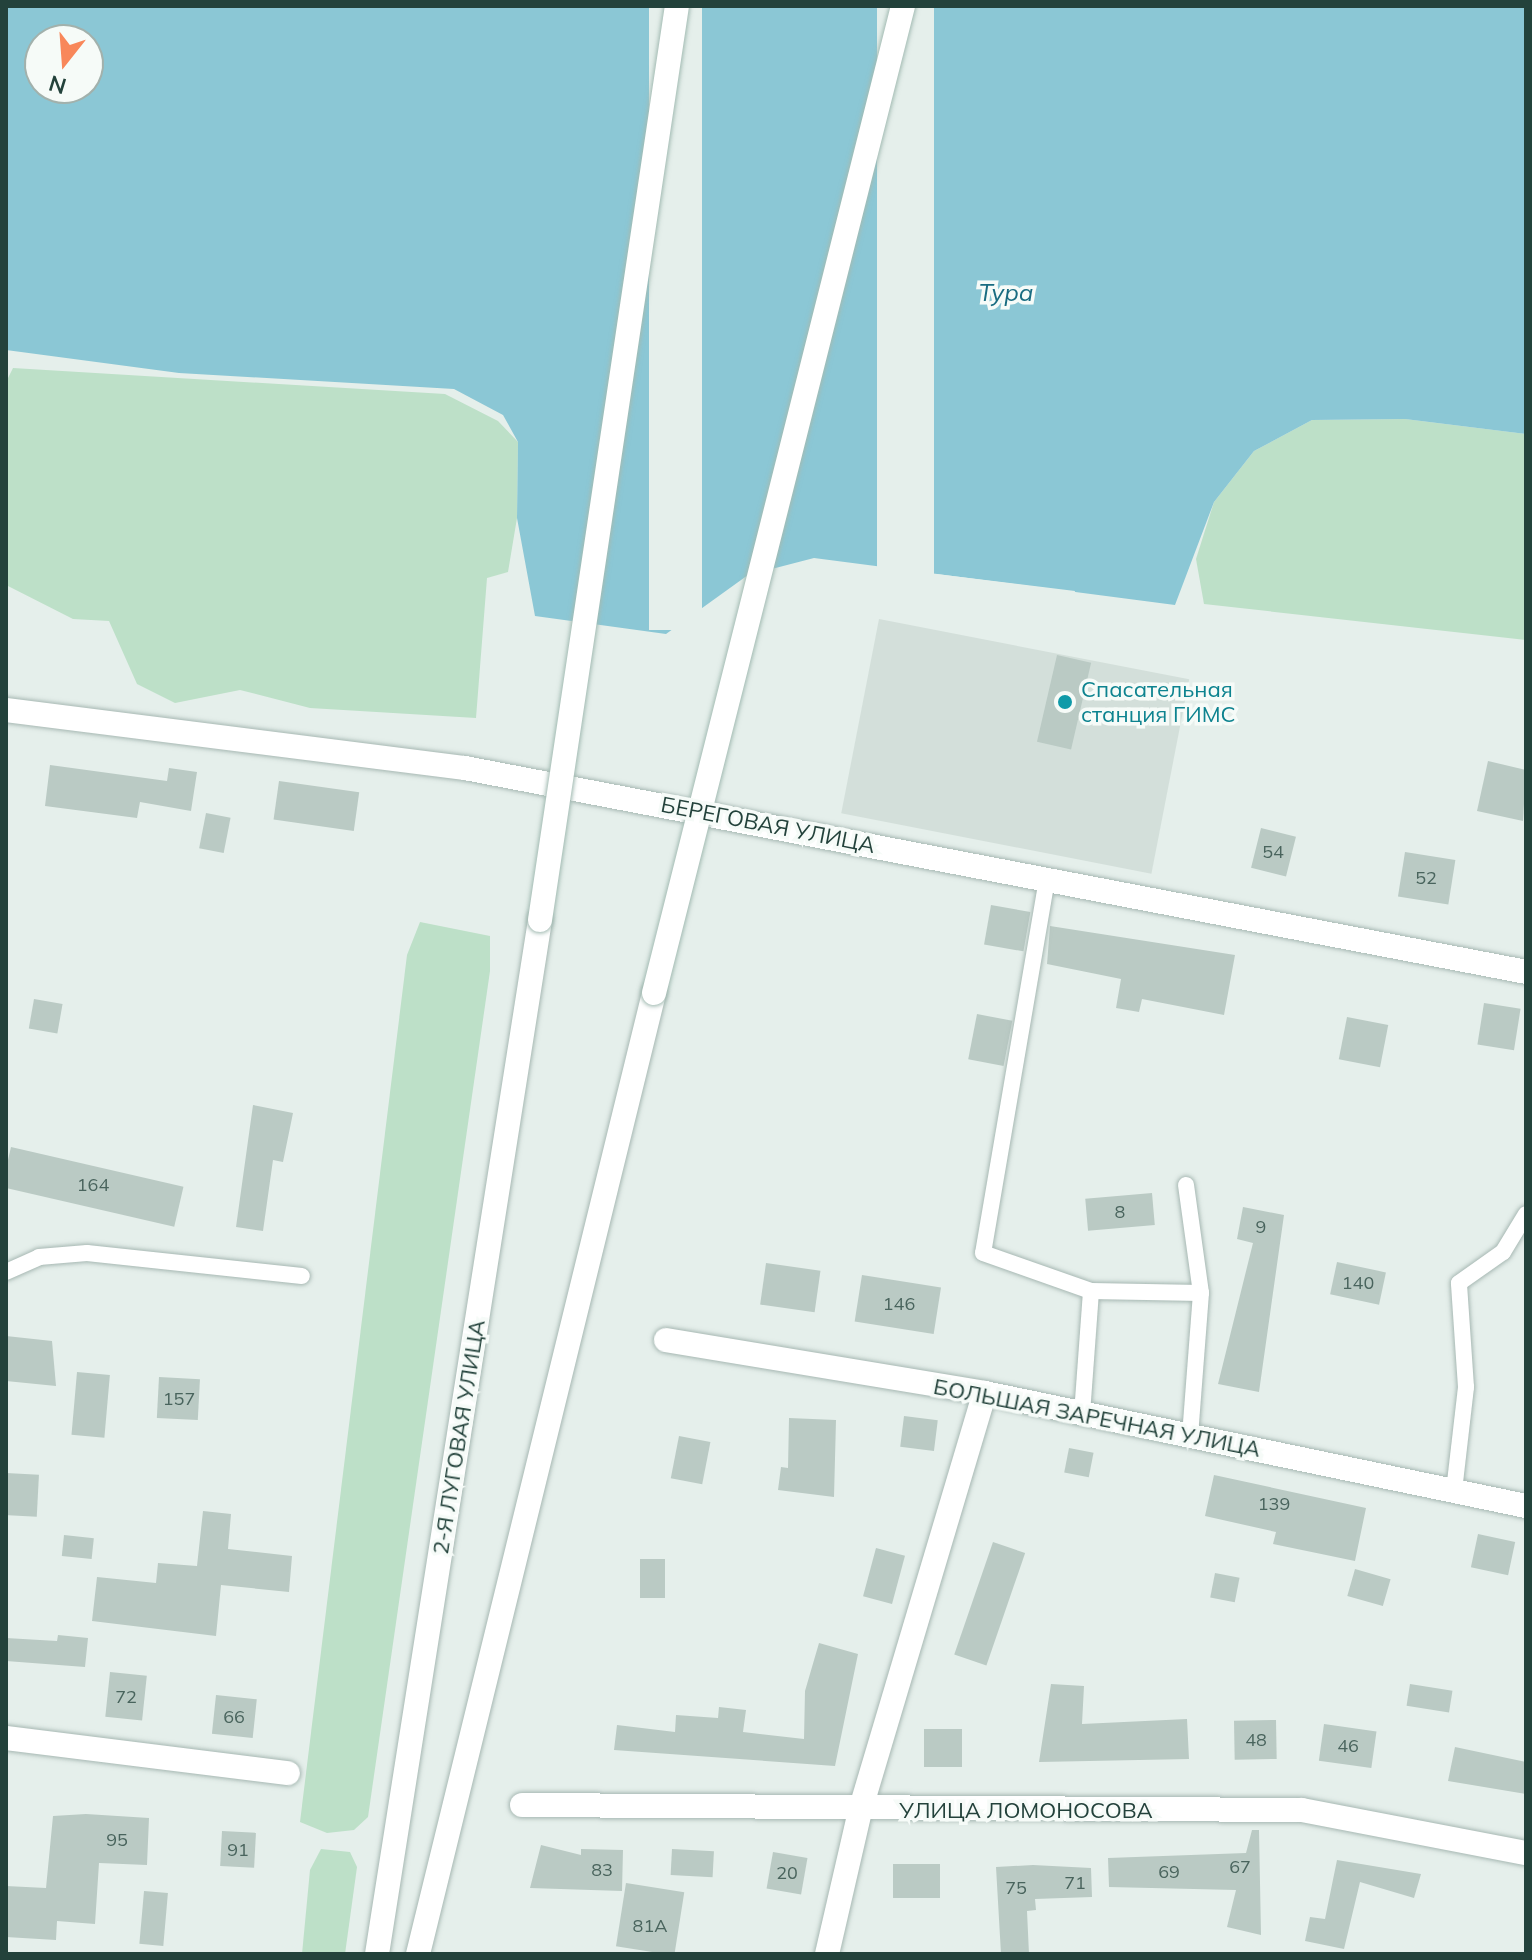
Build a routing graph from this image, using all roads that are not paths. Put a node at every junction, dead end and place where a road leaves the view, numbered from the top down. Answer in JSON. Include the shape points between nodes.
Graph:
{"nodes":[{"id":1,"x":677,"y":6,"type":"edge"},
{"id":2,"x":903,"y":6,"type":"edge"},
{"id":3,"x":6,"y":710,"type":"edge"},
{"id":4,"x":1047,"y":879,"type":"junction"},
{"id":5,"x":1526,"y":972,"type":"edge"},
{"id":6,"x":1186,"y":1185,"type":"dead end"},
{"id":7,"x":1526,"y":1214,"type":"edge"},
{"id":8,"x":6,"y":1272,"type":"edge"},
{"id":9,"x":302,"y":1276,"type":"dead end"},
{"id":10,"x":1091,"y":1291,"type":"junction"},
{"id":11,"x":1201,"y":1293,"type":"junction"},
{"id":12,"x":666,"y":1340,"type":"dead end"},
{"id":13,"x":985,"y":1393,"type":"junction"},
{"id":14,"x":1082,"y":1414,"type":"junction"},
{"id":15,"x":1190,"y":1436,"type":"junction"},
{"id":16,"x":1454,"y":1491,"type":"junction"},
{"id":17,"x":1526,"y":1506,"type":"edge"},
{"id":18,"x":6,"y":1738,"type":"edge"},
{"id":19,"x":288,"y":1773,"type":"dead end"},
{"id":20,"x":522,"y":1805,"type":"dead end"},
{"id":21,"x":860,"y":1811,"type":"junction"},
{"id":22,"x":1526,"y":1853,"type":"edge"},
{"id":23,"x":377,"y":1954,"type":"edge"},
{"id":24,"x":418,"y":1954,"type":"edge"},
{"id":25,"x":827,"y":1954,"type":"edge"}],
"edges":[{"from":1,"to":23,"type":"street","name":"2-Я ЛУГОВАЯ УЛИЦА","bridge":true},
{"from":2,"to":24,"type":"street","bridge":true},
{"from":3,"to":4,"type":"street","name":"БЕРЕГОВАЯ УЛИЦА","via":[[465,768]]},
{"from":4,"to":5,"type":"street","name":"БЕРЕГОВАЯ УЛИЦА"},
{"from":4,"to":10,"type":"lane","via":[[983,1253]]},
{"from":6,"to":11,"type":"lane"},
{"from":7,"to":16,"type":"lane","via":[[1503,1252],[1459,1283],[1466,1387]]},
{"from":8,"to":9,"type":"lane","via":[[39,1257],[87,1253]]},
{"from":10,"to":11,"type":"lane"},
{"from":10,"to":14,"type":"lane"},
{"from":11,"to":15,"type":"lane"},
{"from":12,"to":13,"type":"street","name":"БОЛЬШАЯ ЗАРЕЧНАЯ УЛИЦА"},
{"from":13,"to":14,"type":"street","name":"БОЛЬШАЯ ЗАРЕЧНАЯ УЛИЦА"},
{"from":13,"to":21,"type":"street"},
{"from":14,"to":15,"type":"street","name":"БОЛЬШАЯ ЗАРЕЧНАЯ УЛИЦА"},
{"from":15,"to":16,"type":"street","name":"БОЛЬШАЯ ЗАРЕЧНАЯ УЛИЦА"},
{"from":16,"to":17,"type":"street","name":"БОЛЬШАЯ ЗАРЕЧНАЯ УЛИЦА"},
{"from":18,"to":19,"type":"street"},
{"from":20,"to":21,"type":"street","name":"УЛИЦА ЛОМОНОСОВА"},
{"from":21,"to":22,"type":"street","name":"УЛИЦА ЛОМОНОСОВА","via":[[1302,1810]]},
{"from":21,"to":25,"type":"street"}]}
